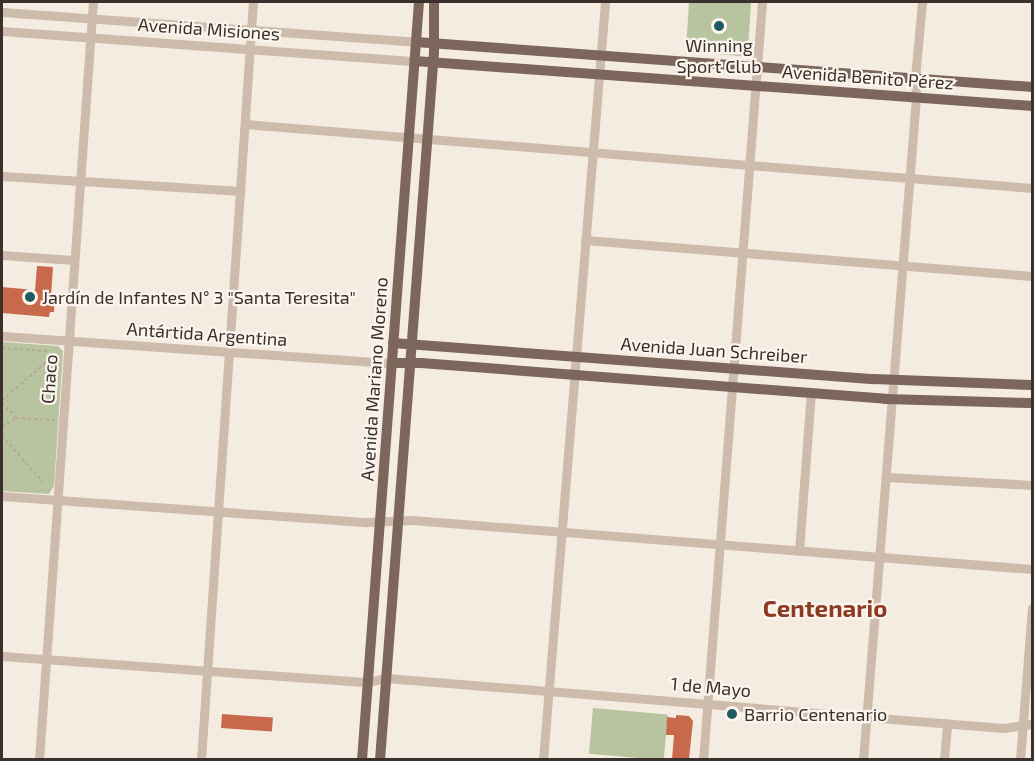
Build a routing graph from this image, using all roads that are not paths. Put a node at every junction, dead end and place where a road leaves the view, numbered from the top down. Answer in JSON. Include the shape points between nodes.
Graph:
{"nodes":[{"id":1,"x":93,"y":2,"type":"edge"},
{"id":2,"x":253,"y":2,"type":"edge"},
{"id":3,"x":419,"y":2,"type":"edge"},
{"id":4,"x":434,"y":2,"type":"edge"},
{"id":5,"x":605,"y":2,"type":"edge"},
{"id":6,"x":762,"y":2,"type":"edge"},
{"id":7,"x":922,"y":2,"type":"edge"},
{"id":8,"x":2,"y":12,"type":"edge"},
{"id":9,"x":91,"y":18,"type":"junction"},
{"id":10,"x":252,"y":30,"type":"junction"},
{"id":11,"x":2,"y":31,"type":"edge"},
{"id":12,"x":90,"y":37,"type":"junction"},
{"id":13,"x":416,"y":42,"type":"junction"},
{"id":14,"x":435,"y":43,"type":"junction"},
{"id":15,"x":250,"y":49,"type":"junction"},
{"id":16,"x":601,"y":55,"type":"junction"},
{"id":17,"x":415,"y":61,"type":"junction"},
{"id":18,"x":433,"y":62,"type":"junction"},
{"id":19,"x":758,"y":67,"type":"junction"},
{"id":20,"x":599,"y":74,"type":"junction"},
{"id":21,"x":915,"y":78,"type":"junction"},
{"id":22,"x":756,"y":86,"type":"junction"},
{"id":23,"x":1032,"y":87,"type":"edge"},
{"id":24,"x":916,"y":97,"type":"junction"},
{"id":25,"x":1032,"y":106,"type":"edge"},
{"id":26,"x":245,"y":124,"type":"junction"},
{"id":27,"x":409,"y":137,"type":"junction"},
{"id":28,"x":427,"y":139,"type":"junction"},
{"id":29,"x":593,"y":152,"type":"junction"},
{"id":30,"x":750,"y":165,"type":"junction"},
{"id":31,"x":2,"y":176,"type":"edge"},
{"id":32,"x":910,"y":178,"type":"junction"},
{"id":33,"x":80,"y":181,"type":"junction"},
{"id":34,"x":1032,"y":188,"type":"edge"},
{"id":35,"x":241,"y":191,"type":"junction"},
{"id":36,"x":585,"y":240,"type":"junction"},
{"id":37,"x":743,"y":253,"type":"junction"},
{"id":38,"x":2,"y":255,"type":"edge"},
{"id":39,"x":74,"y":260,"type":"junction"},
{"id":40,"x":903,"y":266,"type":"junction"},
{"id":41,"x":1032,"y":276,"type":"edge"},
{"id":42,"x":2,"y":336,"type":"edge"},
{"id":43,"x":69,"y":340,"type":"junction"},
{"id":44,"x":393,"y":343,"type":"junction"},
{"id":45,"x":412,"y":344,"type":"junction"},
{"id":46,"x":229,"y":352,"type":"junction"},
{"id":47,"x":576,"y":356,"type":"junction"},
{"id":48,"x":392,"y":363,"type":"junction"},
{"id":49,"x":410,"y":364,"type":"junction"},
{"id":50,"x":734,"y":368,"type":"junction"},
{"id":51,"x":574,"y":375,"type":"junction"},
{"id":52,"x":894,"y":380,"type":"junction"},
{"id":53,"x":1032,"y":385,"type":"edge"},
{"id":54,"x":733,"y":387,"type":"junction"},
{"id":55,"x":811,"y":393,"type":"junction"},
{"id":56,"x":892,"y":399,"type":"junction"},
{"id":57,"x":1032,"y":404,"type":"edge"},
{"id":58,"x":886,"y":477,"type":"junction"},
{"id":59,"x":1032,"y":485,"type":"edge"},
{"id":60,"x":2,"y":496,"type":"edge"},
{"id":61,"x":58,"y":500,"type":"junction"},
{"id":62,"x":218,"y":511,"type":"junction"},
{"id":63,"x":398,"y":520,"type":"junction"},
{"id":64,"x":380,"y":521,"type":"junction"},
{"id":65,"x":562,"y":532,"type":"junction"},
{"id":66,"x":720,"y":545,"type":"junction"},
{"id":67,"x":800,"y":551,"type":"junction"},
{"id":68,"x":879,"y":557,"type":"junction"},
{"id":69,"x":1032,"y":569,"type":"edge"},
{"id":70,"x":1032,"y":608,"type":"edge"},
{"id":71,"x":2,"y":656,"type":"edge"},
{"id":72,"x":46,"y":660,"type":"junction"},
{"id":73,"x":207,"y":671,"type":"junction"},
{"id":74,"x":386,"y":678,"type":"junction"},
{"id":75,"x":368,"y":682,"type":"junction"},
{"id":76,"x":549,"y":691,"type":"junction"},
{"id":77,"x":708,"y":704,"type":"junction"},
{"id":78,"x":866,"y":717,"type":"junction"},
{"id":79,"x":947,"y":723,"type":"junction"},
{"id":80,"x":1028,"y":725,"type":"edge"},
{"id":81,"x":39,"y":759,"type":"edge"},
{"id":82,"x":201,"y":759,"type":"edge"},
{"id":83,"x":362,"y":759,"type":"edge"},
{"id":84,"x":380,"y":759,"type":"edge"},
{"id":85,"x":543,"y":759,"type":"edge"},
{"id":86,"x":704,"y":759,"type":"edge"},
{"id":87,"x":863,"y":759,"type":"edge"},
{"id":88,"x":944,"y":759,"type":"edge"},
{"id":89,"x":1020,"y":759,"type":"edge"}],
"edges":[{"from":1,"to":9,"type":"street","name":"Chaco"},
{"from":2,"to":10,"type":"street"},
{"from":3,"to":13,"type":"main road","name":"Avenida Mariano Moreno"},
{"from":4,"to":14,"type":"main road","name":"Avenida Mariano Moreno"},
{"from":5,"to":16,"type":"street"},
{"from":6,"to":19,"type":"street"},
{"from":7,"to":21,"type":"street"},
{"from":8,"to":9,"type":"street","name":"Avenida Misiones"},
{"from":9,"to":10,"type":"street","name":"Avenida Misiones"},
{"from":9,"to":12,"type":"street","name":"Chaco"},
{"from":10,"to":13,"type":"street","name":"Avenida Misiones"},
{"from":10,"to":15,"type":"street"},
{"from":11,"to":12,"type":"street","name":"Avenida Misiones"},
{"from":12,"to":15,"type":"street","name":"Avenida Misiones"},
{"from":12,"to":33,"type":"street","name":"Chaco"},
{"from":13,"to":14,"type":"main road","name":"Avenida Misiones"},
{"from":13,"to":17,"type":"main road","name":"Avenida Mariano Moreno"},
{"from":14,"to":16,"type":"main road","name":"Avenida Benito Pérez"},
{"from":14,"to":18,"type":"main road","name":"Avenida Mariano Moreno"},
{"from":15,"to":17,"type":"street","name":"Avenida Misiones"},
{"from":15,"to":26,"type":"street"},
{"from":16,"to":19,"type":"main road","name":"Avenida Benito Pérez"},
{"from":16,"to":20,"type":"street"},
{"from":17,"to":18,"type":"main road","name":"Avenida Benito Pérez"},
{"from":17,"to":27,"type":"main road","name":"Avenida Mariano Moreno"},
{"from":18,"to":20,"type":"main road","name":"Avenida Benito Pérez"},
{"from":18,"to":28,"type":"main road","name":"Avenida Mariano Moreno"},
{"from":19,"to":21,"type":"main road","name":"Avenida Benito Pérez"},
{"from":19,"to":22,"type":"street"},
{"from":20,"to":22,"type":"main road","name":"Avenida Benito Pérez"},
{"from":20,"to":29,"type":"street"},
{"from":21,"to":23,"type":"main road","name":"Avenida Benito Pérez"},
{"from":21,"to":24,"type":"street"},
{"from":22,"to":24,"type":"main road","name":"Avenida Benito Pérez"},
{"from":22,"to":30,"type":"street"},
{"from":24,"to":25,"type":"main road","name":"Avenida Benito Pérez"},
{"from":24,"to":32,"type":"street"},
{"from":26,"to":27,"type":"street"},
{"from":26,"to":35,"type":"street"},
{"from":27,"to":28,"type":"street"},
{"from":27,"to":44,"type":"main road","name":"Avenida Mariano Moreno"},
{"from":28,"to":29,"type":"street"},
{"from":28,"to":45,"type":"main road","name":"Avenida Mariano Moreno"},
{"from":29,"to":30,"type":"street"},
{"from":29,"to":36,"type":"street"},
{"from":30,"to":32,"type":"street"},
{"from":30,"to":37,"type":"street"},
{"from":31,"to":33,"type":"street"},
{"from":32,"to":34,"type":"street"},
{"from":32,"to":40,"type":"street"},
{"from":33,"to":35,"type":"street"},
{"from":33,"to":39,"type":"street","name":"Chaco"},
{"from":35,"to":46,"type":"street"},
{"from":36,"to":37,"type":"street"},
{"from":36,"to":47,"type":"street"},
{"from":37,"to":40,"type":"street"},
{"from":37,"to":50,"type":"street"},
{"from":38,"to":39,"type":"street"},
{"from":39,"to":43,"type":"street","name":"Chaco"},
{"from":40,"to":41,"type":"street"},
{"from":40,"to":52,"type":"street"},
{"from":42,"to":43,"type":"street","name":"Antártida Argentina"},
{"from":43,"to":46,"type":"street","name":"Antártida Argentina"},
{"from":43,"to":61,"type":"street","name":"Chaco"},
{"from":44,"to":45,"type":"main road","name":"Avenida Juan Schreiber"},
{"from":44,"to":48,"type":"main road","name":"Avenida Mariano Moreno"},
{"from":45,"to":47,"type":"main road","name":"Avenida Juan Schreiber"},
{"from":45,"to":49,"type":"main road","name":"Avenida Mariano Moreno"},
{"from":46,"to":48,"type":"street","name":"Antártida Argentina"},
{"from":46,"to":62,"type":"street"},
{"from":47,"to":50,"type":"main road","name":"Avenida Juan Schreiber"},
{"from":47,"to":51,"type":"street"},
{"from":48,"to":49,"type":"main road","name":"Antártida Argentina"},
{"from":48,"to":64,"type":"main road","name":"Avenida Mariano Moreno"},
{"from":49,"to":51,"type":"main road","name":"Avenida Juan Schreiber"},
{"from":49,"to":63,"type":"main road","name":"Avenida Mariano Moreno"},
{"from":50,"to":52,"type":"main road","name":"Avenida Juan Schreiber"},
{"from":50,"to":54,"type":"street"},
{"from":51,"to":54,"type":"main road","name":"Avenida Juan Schreiber"},
{"from":51,"to":65,"type":"street"},
{"from":52,"to":53,"type":"main road","name":"Avenida Juan Schreiber"},
{"from":52,"to":56,"type":"street"},
{"from":54,"to":55,"type":"main road","name":"Avenida Juan Schreiber"},
{"from":54,"to":66,"type":"street"},
{"from":55,"to":56,"type":"main road","name":"Avenida Juan Schreiber"},
{"from":55,"to":67,"type":"street"},
{"from":56,"to":57,"type":"main road","name":"Avenida Juan Schreiber"},
{"from":56,"to":58,"type":"street"},
{"from":58,"to":59,"type":"street"},
{"from":58,"to":68,"type":"street"},
{"from":60,"to":61,"type":"street"},
{"from":61,"to":62,"type":"street"},
{"from":61,"to":72,"type":"street","name":"Chaco"},
{"from":62,"to":64,"type":"street"},
{"from":62,"to":73,"type":"street"},
{"from":63,"to":64,"type":"street"},
{"from":63,"to":65,"type":"street"},
{"from":63,"to":74,"type":"main road","name":"Avenida Mariano Moreno"},
{"from":64,"to":75,"type":"main road","name":"Avenida Mariano Moreno"},
{"from":65,"to":66,"type":"street"},
{"from":65,"to":76,"type":"street"},
{"from":66,"to":67,"type":"street"},
{"from":66,"to":77,"type":"street"},
{"from":67,"to":68,"type":"street"},
{"from":68,"to":69,"type":"street"},
{"from":68,"to":78,"type":"street"},
{"from":70,"to":80,"type":"street"},
{"from":71,"to":72,"type":"street","name":"1 de Mayo"},
{"from":72,"to":73,"type":"street","name":"1 de Mayo"},
{"from":72,"to":81,"type":"street","name":"Chaco"},
{"from":73,"to":75,"type":"street","name":"1 de Mayo"},
{"from":73,"to":82,"type":"street"},
{"from":74,"to":75,"type":"street","name":"1 de Mayo"},
{"from":74,"to":76,"type":"street","name":"1 de Mayo"},
{"from":74,"to":84,"type":"main road","name":"Avenida Mariano Moreno"},
{"from":75,"to":83,"type":"main road","name":"Avenida Mariano Moreno"},
{"from":76,"to":77,"type":"street","name":"1 de Mayo"},
{"from":76,"to":85,"type":"street"},
{"from":77,"to":78,"type":"street","name":"1 de Mayo"},
{"from":77,"to":86,"type":"street"},
{"from":78,"to":79,"type":"street","name":"1 de Mayo"},
{"from":78,"to":87,"type":"street"},
{"from":79,"to":80,"type":"street","name":"1 de Mayo","via":[[1003,728]]},
{"from":79,"to":88,"type":"street"},
{"from":80,"to":89,"type":"street"}]}
